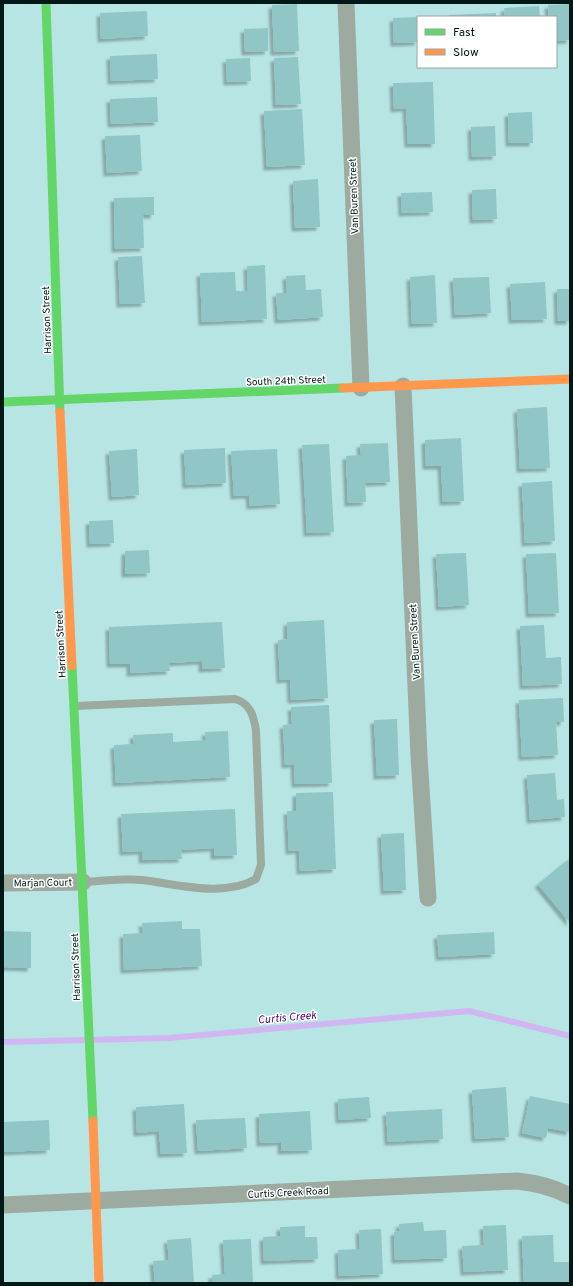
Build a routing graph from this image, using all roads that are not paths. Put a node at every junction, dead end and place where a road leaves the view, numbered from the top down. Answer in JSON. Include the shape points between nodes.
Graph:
{"nodes":[{"id":1,"x":46,"y":3,"type":"edge"},
{"id":2,"x":346,"y":3,"type":"edge"},
{"id":3,"x":570,"y":379,"type":"edge"},
{"id":4,"x":403,"y":386,"type":"junction"},
{"id":5,"x":361,"y":388,"type":"junction"},
{"id":6,"x":59,"y":399,"type":"junction"},
{"id":7,"x":3,"y":402,"type":"edge"},
{"id":8,"x":74,"y":706,"type":"junction"},
{"id":9,"x":4,"y":879,"type":"edge"},
{"id":10,"x":83,"y":882,"type":"junction"},
{"id":11,"x":428,"y":898,"type":"dead end"},
{"id":12,"x":570,"y":1196,"type":"edge"},
{"id":13,"x":95,"y":1200,"type":"junction"},
{"id":14,"x":3,"y":1205,"type":"edge"},
{"id":15,"x":99,"y":1283,"type":"edge"}],
"edges":[{"from":1,"to":6,"type":"street","name":"Harrison Street"},
{"from":2,"to":5,"type":"street","name":"Van Buren Street"},
{"from":3,"to":4,"type":"street","name":"South 24th Street"},
{"from":4,"to":5,"type":"street","name":"South 24th Street"},
{"from":4,"to":11,"type":"street","name":"Van Buren Street","via":[[419,756]]},
{"from":5,"to":6,"type":"street","name":"South 24th Street"},
{"from":6,"to":7,"type":"street","name":"South 24th Street"},
{"from":6,"to":8,"type":"street","name":"Harrison Street"},
{"from":8,"to":10,"type":"street","name":"Harrison Street"},
{"from":8,"to":10,"type":"lane","via":[[235,699],[252,712],[256,738],[261,865],[256,880],[240,886],[201,888],[140,880]]},
{"from":9,"to":10,"type":"street","name":"Marjan Court","via":[[22,883]]},
{"from":10,"to":13,"type":"street","name":"Harrison Street"},
{"from":12,"to":13,"type":"street","name":"Curtis Creek Road","via":[[538,1183],[517,1181]]},
{"from":13,"to":14,"type":"street","name":"Curtis Creek Road"},
{"from":13,"to":15,"type":"street","name":"Harrison Street"}]}
